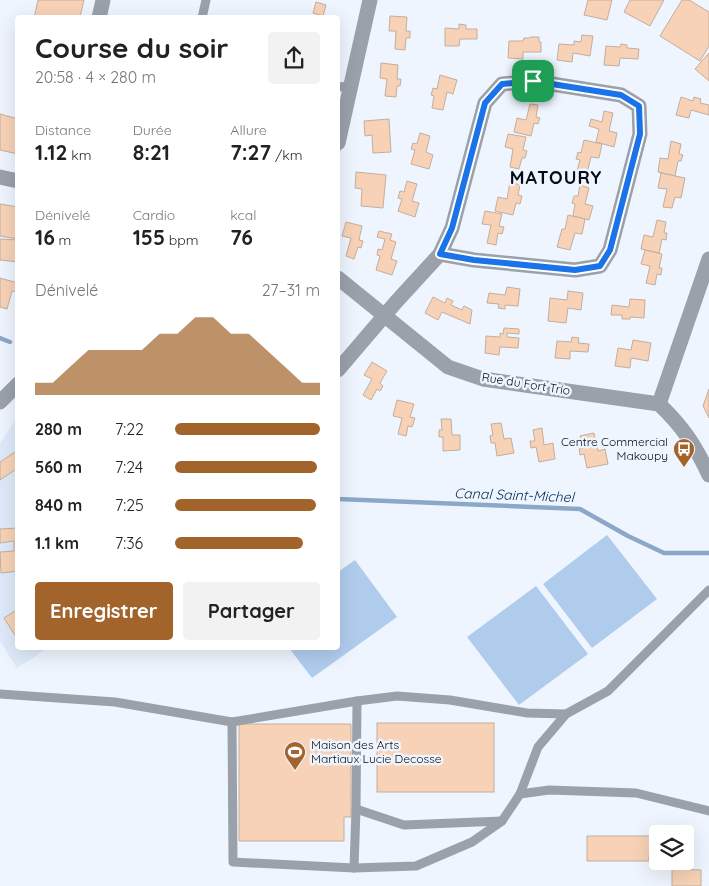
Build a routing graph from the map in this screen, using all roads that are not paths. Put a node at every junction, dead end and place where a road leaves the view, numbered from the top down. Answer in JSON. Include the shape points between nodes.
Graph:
{"nodes":[{"id":1,"x":103,"y":0,"type":"edge"},
{"id":2,"x":206,"y":0,"type":"edge"},
{"id":3,"x":370,"y":0,"type":"edge"},
{"id":4,"x":100,"y":15,"type":"edge"},
{"id":5,"x":203,"y":15,"type":"edge"},
{"id":6,"x":344,"y":87,"type":"edge"},
{"id":7,"x":340,"y":124,"type":"edge"},
{"id":8,"x":0,"y":177,"type":"edge"},
{"id":9,"x":15,"y":181,"type":"edge"},
{"id":10,"x":440,"y":254,"type":"junction"},
{"id":11,"x":709,"y":259,"type":"edge"},
{"id":12,"x":340,"y":280,"type":"edge"},
{"id":13,"x":384,"y":316,"type":"junction"},
{"id":14,"x":340,"y":368,"type":"edge"},
{"id":15,"x":15,"y":387,"type":"edge"},
{"id":16,"x":0,"y":402,"type":"edge"},
{"id":17,"x":659,"y":404,"type":"junction"},
{"id":18,"x":709,"y":475,"type":"edge"},
{"id":19,"x":709,"y":590,"type":"edge"},
{"id":20,"x":0,"y":694,"type":"edge"},
{"id":21,"x":357,"y":701,"type":"junction"},
{"id":22,"x":566,"y":714,"type":"junction"},
{"id":23,"x":232,"y":722,"type":"junction"},
{"id":24,"x":520,"y":794,"type":"junction"},
{"id":25,"x":356,"y":809,"type":"junction"},
{"id":26,"x":709,"y":811,"type":"edge"},
{"id":27,"x":502,"y":821,"type":"junction"},
{"id":28,"x":354,"y":868,"type":"junction"}],
"edges":[{"from":1,"to":4,"type":"street"},
{"from":2,"to":5,"type":"lane"},
{"from":3,"to":6,"type":"street"},
{"from":6,"to":7,"type":"street"},
{"from":8,"to":9,"type":"street"},
{"from":10,"to":10,"type":"street","via":[[452,228],[485,103],[502,84],[533,81],[621,95],[639,106],[640,134],[610,250],[600,266],[575,270]]},
{"from":10,"to":13,"type":"street"},
{"from":11,"to":17,"type":"street"},
{"from":12,"to":13,"type":"street","name":"Rue du Fort Trio"},
{"from":13,"to":14,"type":"street"},
{"from":13,"to":17,"type":"street","name":"Rue du Fort Trio","via":[[448,367],[483,379]]},
{"from":15,"to":16,"type":"street"},
{"from":17,"to":18,"type":"street","via":[[698,450]]},
{"from":19,"to":22,"type":"lane","via":[[608,690]]},
{"from":20,"to":23,"type":"lane","via":[[115,702]]},
{"from":21,"to":22,"type":"lane","via":[[397,696]]},
{"from":21,"to":23,"type":"lane"},
{"from":21,"to":25,"type":"lane"},
{"from":22,"to":24,"type":"lane","via":[[538,747]]},
{"from":23,"to":28,"type":"lane","via":[[233,862]]},
{"from":24,"to":26,"type":"lane","via":[[549,790],[636,793]]},
{"from":24,"to":27,"type":"lane"},
{"from":25,"to":27,"type":"lane","via":[[404,826]]},
{"from":25,"to":28,"type":"lane"},
{"from":27,"to":28,"type":"lane","via":[[472,842],[416,866]]}]}
